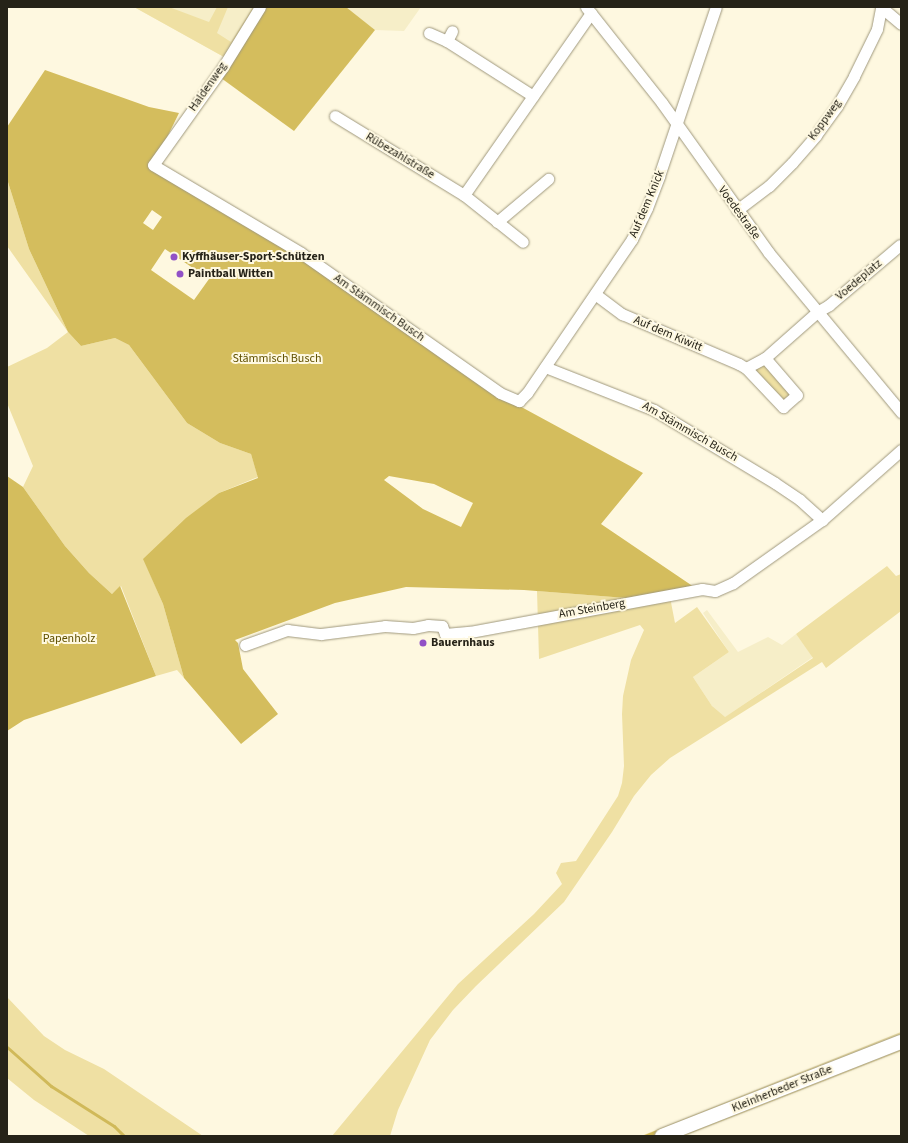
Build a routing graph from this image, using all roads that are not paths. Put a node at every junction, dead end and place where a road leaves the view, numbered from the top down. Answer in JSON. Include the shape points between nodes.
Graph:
{"nodes":[{"id":1,"x":260,"y":7,"type":"edge"},
{"id":2,"x":716,"y":7,"type":"edge"},
{"id":3,"x":881,"y":7,"type":"edge"},
{"id":4,"x":589,"y":10,"type":"edge"},
{"id":5,"x":901,"y":24,"type":"edge"},
{"id":6,"x":429,"y":33,"type":"dead end"},
{"id":7,"x":533,"y":96,"type":"junction"},
{"id":8,"x":335,"y":116,"type":"dead end"},
{"id":9,"x":678,"y":125,"type":"junction"},
{"id":10,"x":153,"y":165,"type":"joint"},
{"id":11,"x":548,"y":179,"type":"dead end"},
{"id":12,"x":464,"y":195,"type":"junction"},
{"id":13,"x":737,"y":210,"type":"junction"},
{"id":14,"x":497,"y":222,"type":"junction"},
{"id":15,"x":523,"y":242,"type":"dead end"},
{"id":16,"x":900,"y":245,"type":"edge"},
{"id":17,"x":595,"y":294,"type":"junction"},
{"id":18,"x":817,"y":312,"type":"junction"},
{"id":19,"x":765,"y":358,"type":"junction"},
{"id":20,"x":545,"y":366,"type":"junction"},
{"id":21,"x":746,"y":368,"type":"junction"},
{"id":22,"x":500,"y":393,"type":"joint"},
{"id":23,"x":901,"y":412,"type":"edge"},
{"id":24,"x":901,"y":450,"type":"edge"},
{"id":25,"x":822,"y":520,"type":"junction"},
{"id":26,"x":245,"y":645,"type":"dead end"},
{"id":27,"x":901,"y":1042,"type":"edge"},
{"id":28,"x":662,"y":1136,"type":"edge"}],
"edges":[{"from":1,"to":10,"type":"street","name":"Haldenweg","via":[[223,67]]},
{"from":2,"to":9,"type":"street","name":"Auf dem Knick"},
{"from":3,"to":5,"type":"street"},
{"from":3,"to":13,"type":"street","name":"Koppweg","via":[[877,29],[854,76],[824,123],[792,163],[769,186]]},
{"from":4,"to":7,"type":"street"},
{"from":4,"to":9,"type":"street","name":"Voedestraße"},
{"from":6,"to":7,"type":"street","via":[[449,36]]},
{"from":7,"to":12,"type":"street"},
{"from":8,"to":12,"type":"street","name":"Rübezahlstraße"},
{"from":9,"to":13,"type":"street","name":"Voedestraße"},
{"from":9,"to":17,"type":"street","name":"Auf dem Knick","via":[[631,242]]},
{"from":10,"to":22,"type":"street","name":"Am Stämmisch Busch","via":[[301,253]]},
{"from":11,"to":14,"type":"street"},
{"from":12,"to":14,"type":"street","name":"Rübezahlstraße"},
{"from":13,"to":18,"type":"street","name":"Voedestraße"},
{"from":14,"to":15,"type":"street","name":"Rübezahlstraße"},
{"from":16,"to":18,"type":"street","name":"Voedeplatz","via":[[829,305]]},
{"from":17,"to":20,"type":"street","name":"Auf dem Knick"},
{"from":17,"to":21,"type":"street","name":"Auf dem Kiwitt","via":[[622,314]]},
{"from":18,"to":19,"type":"street"},
{"from":18,"to":23,"type":"street","name":"Voedestraße"},
{"from":19,"to":21,"type":"street"},
{"from":19,"to":21,"type":"street","name":"Auf dem Kiwitt","via":[[797,395],[783,407]]},
{"from":20,"to":22,"type":"street","name":"Auf dem Knick","via":[[519,401]]},
{"from":20,"to":25,"type":"street","name":"Am Stämmisch Busch","via":[[659,412],[775,483],[800,500]]},
{"from":24,"to":25,"type":"street","name":"Am Steinberg"},
{"from":25,"to":26,"type":"street","name":"Am Steinberg","via":[[733,583],[715,591],[702,589],[470,632],[445,634],[442,626],[428,625],[413,628],[385,626],[321,634],[287,630]]},
{"from":27,"to":28,"type":"street","name":"Kleinherbeder Straße"}]}
